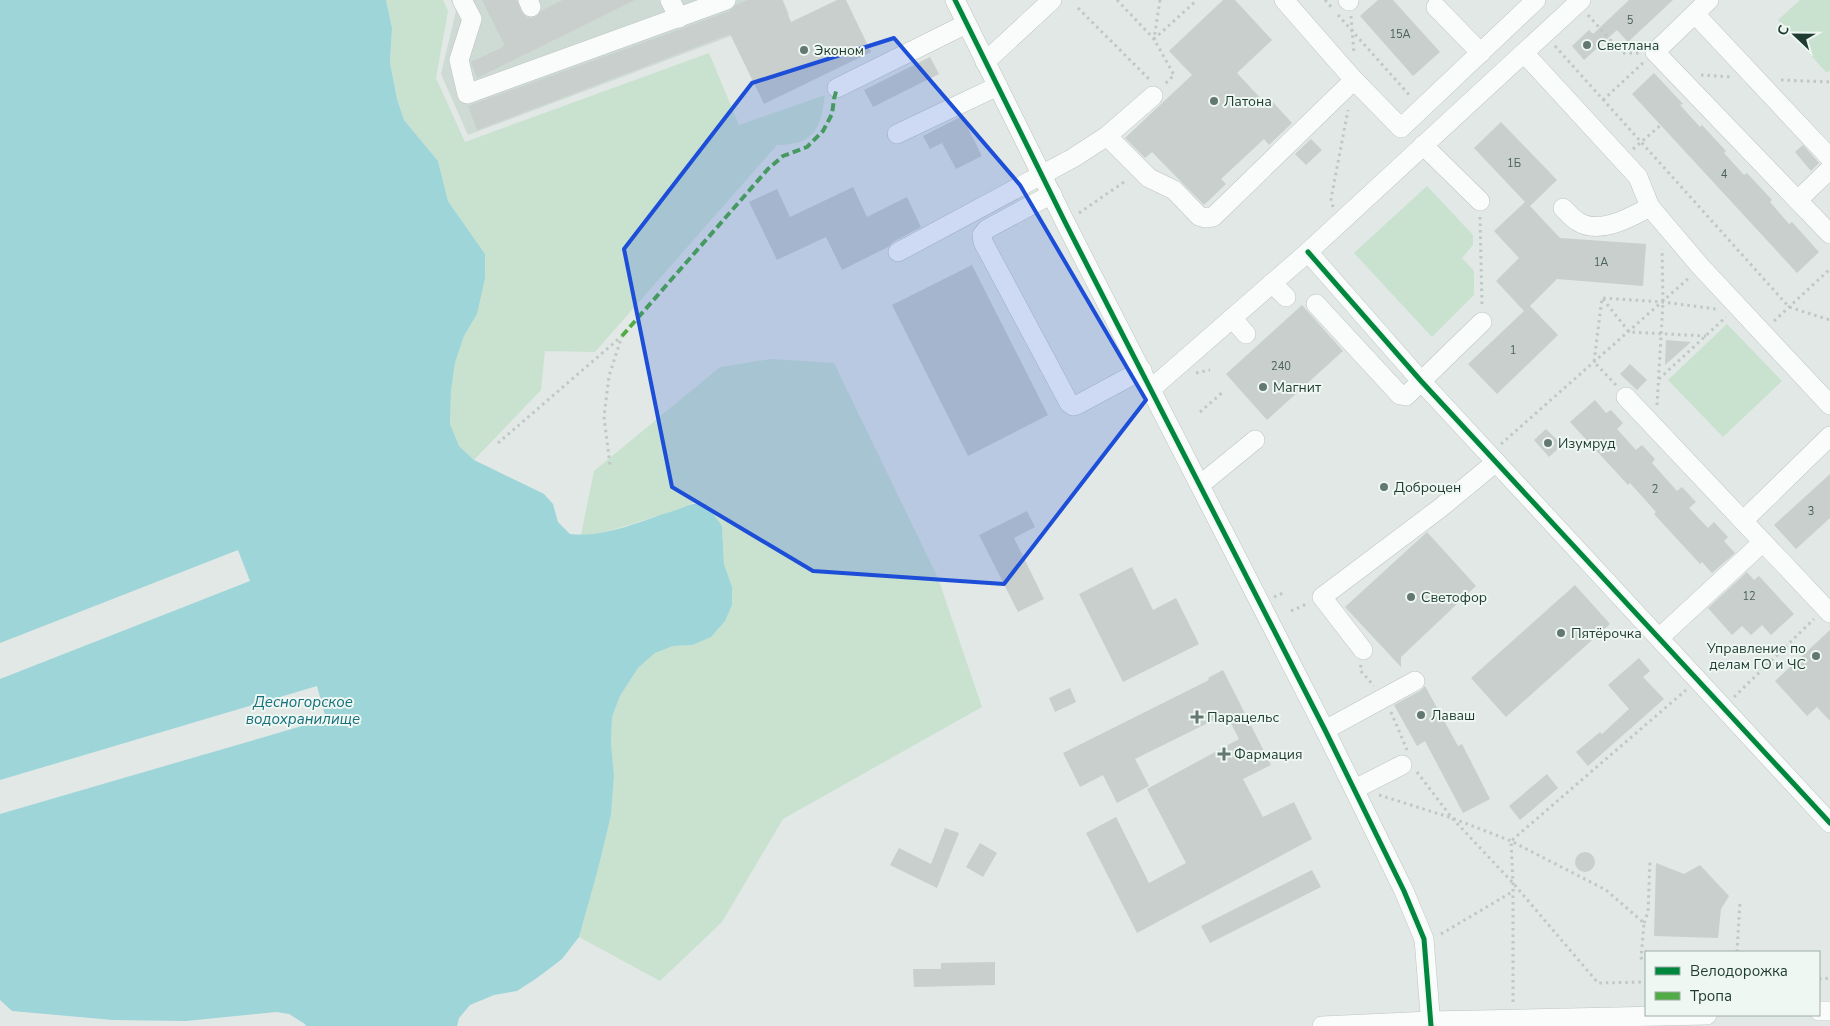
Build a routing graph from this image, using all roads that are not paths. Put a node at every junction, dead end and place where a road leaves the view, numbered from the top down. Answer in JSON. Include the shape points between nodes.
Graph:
{"nodes":[{"id":1,"x":462,"y":0,"type":"edge"},
{"id":2,"x":670,"y":0,"type":"edge"},
{"id":3,"x":726,"y":0,"type":"edge"},
{"id":4,"x":955,"y":0,"type":"edge"},
{"id":5,"x":1052,"y":0,"type":"edge"},
{"id":6,"x":1284,"y":0,"type":"edge"},
{"id":7,"x":1536,"y":0,"type":"edge"},
{"id":8,"x":1709,"y":0,"type":"edge"},
{"id":9,"x":1583,"y":4,"type":"edge"},
{"id":10,"x":1436,"y":7,"type":"dead end"},
{"id":11,"x":1695,"y":14,"type":"junction"},
{"id":12,"x":679,"y":18,"type":"junction"},
{"id":13,"x":966,"y":24,"type":"junction"},
{"id":14,"x":1481,"y":53,"type":"junction"},
{"id":15,"x":1524,"y":53,"type":"junction"},
{"id":16,"x":985,"y":62,"type":"junction"},
{"id":17,"x":1354,"y":80,"type":"junction"},
{"id":18,"x":998,"y":86,"type":"junction"},
{"id":19,"x":837,"y":88,"type":"dead end"},
{"id":20,"x":1156,"y":93,"type":"road end"},
{"id":21,"x":897,"y":134,"type":"dead end"},
{"id":22,"x":1107,"y":136,"type":"junction"},
{"id":23,"x":1423,"y":145,"type":"junction"},
{"id":24,"x":1830,"y":158,"type":"edge"},
{"id":25,"x":1830,"y":169,"type":"edge"},
{"id":26,"x":1042,"y":175,"type":"junction"},
{"id":27,"x":1052,"y":194,"type":"junction"},
{"id":28,"x":1480,"y":200,"type":"road end"},
{"id":29,"x":1798,"y":200,"type":"junction"},
{"id":30,"x":1650,"y":207,"type":"junction"},
{"id":31,"x":1563,"y":208,"type":"dead end"},
{"id":32,"x":1830,"y":234,"type":"edge"},
{"id":33,"x":898,"y":252,"type":"dead end"},
{"id":34,"x":1308,"y":252,"type":"junction"},
{"id":35,"x":1272,"y":283,"type":"junction"},
{"id":36,"x":1286,"y":297,"type":"dead end"},
{"id":37,"x":1316,"y":304,"type":"dead end"},
{"id":38,"x":1232,"y":318,"type":"junction"},
{"id":39,"x":1482,"y":322,"type":"road end"},
{"id":40,"x":1246,"y":334,"type":"dead end"},
{"id":41,"x":1142,"y":370,"type":"junction"},
{"id":42,"x":1421,"y":381,"type":"junction"},
{"id":43,"x":1151,"y":388,"type":"junction"},
{"id":44,"x":1626,"y":397,"type":"road end"},
{"id":45,"x":1830,"y":405,"type":"edge"},
{"id":46,"x":1830,"y":436,"type":"edge"},
{"id":47,"x":1255,"y":440,"type":"dead end"},
{"id":48,"x":1498,"y":454,"type":"junction"},
{"id":49,"x":1200,"y":485,"type":"junction"},
{"id":50,"x":1744,"y":521,"type":"junction"},
{"id":51,"x":1763,"y":542,"type":"junction"},
{"id":52,"x":1828,"y":610,"type":"edge"},
{"id":53,"x":1659,"y":638,"type":"junction"},
{"id":54,"x":1363,"y":650,"type":"road end"},
{"id":55,"x":1416,"y":681,"type":"dead end"},
{"id":56,"x":1325,"y":730,"type":"junction"},
{"id":57,"x":1408,"y":762,"type":"road end"},
{"id":58,"x":1355,"y":789,"type":"junction"},
{"id":59,"x":1830,"y":823,"type":"edge"},
{"id":60,"x":1676,"y":1016,"type":"edge"},
{"id":61,"x":1431,"y":1024,"type":"edge"},
{"id":62,"x":1322,"y":1026,"type":"edge"}],
"edges":[{"from":1,"to":12,"type":"street","via":[[472,19],[459,60],[468,94]]},
{"from":2,"to":12,"type":"street"},
{"from":3,"to":12,"type":"street"},
{"from":4,"to":13,"type":"street"},
{"from":5,"to":16,"type":"street"},
{"from":6,"to":17,"type":"street"},
{"from":7,"to":14,"type":"street"},
{"from":8,"to":11,"type":"street"},
{"from":9,"to":15,"type":"street"},
{"from":10,"to":14,"type":"street"},
{"from":11,"to":24,"type":"street"},
{"from":11,"to":29,"type":"street","via":[[1655,52]]},
{"from":13,"to":16,"type":"street"},
{"from":13,"to":19,"type":"street"},
{"from":14,"to":17,"type":"street","via":[[1401,128]]},
{"from":15,"to":23,"type":"street"},
{"from":15,"to":30,"type":"street","via":[[1638,178]]},
{"from":16,"to":18,"type":"street"},
{"from":17,"to":22,"type":"street","via":[[1213,217],[1199,216],[1174,190],[1149,178]]},
{"from":18,"to":21,"type":"street"},
{"from":18,"to":26,"type":"street"},
{"from":20,"to":22,"type":"street"},
{"from":22,"to":26,"type":"street"},
{"from":23,"to":28,"type":"street"},
{"from":23,"to":34,"type":"street"},
{"from":25,"to":29,"type":"street"},
{"from":26,"to":27,"type":"street"},
{"from":26,"to":33,"type":"street"},
{"from":27,"to":41,"type":"street"},
{"from":27,"to":41,"type":"street","via":[[987,230],[982,235],[983,242],[1073,406]]},
{"from":29,"to":32,"type":"street"},
{"from":30,"to":31,"type":"street","via":[[1619,224],[1592,227],[1578,222]]},
{"from":30,"to":45,"type":"street","via":[[1739,312]]},
{"from":34,"to":35,"type":"street"},
{"from":34,"to":42,"type":"street"},
{"from":35,"to":36,"type":"street"},
{"from":35,"to":38,"type":"street"},
{"from":37,"to":42,"type":"street","via":[[1400,395],[1406,396]]},
{"from":38,"to":40,"type":"street"},
{"from":38,"to":43,"type":"street"},
{"from":39,"to":42,"type":"street"},
{"from":41,"to":43,"type":"street"},
{"from":42,"to":48,"type":"street"},
{"from":43,"to":49,"type":"street"},
{"from":44,"to":50,"type":"street"},
{"from":46,"to":50,"type":"street"},
{"from":47,"to":49,"type":"street"},
{"from":48,"to":53,"type":"street"},
{"from":48,"to":54,"type":"street","via":[[1439,509],[1322,597]]},
{"from":49,"to":56,"type":"street"},
{"from":50,"to":51,"type":"street"},
{"from":51,"to":52,"type":"street"},
{"from":51,"to":53,"type":"street"},
{"from":53,"to":59,"type":"street"},
{"from":55,"to":56,"type":"street"},
{"from":56,"to":58,"type":"street"},
{"from":57,"to":58,"type":"street"},
{"from":58,"to":61,"type":"street","via":[[1424,939]]},
{"from":60,"to":61,"type":"street"},
{"from":61,"to":62,"type":"street"}]}
